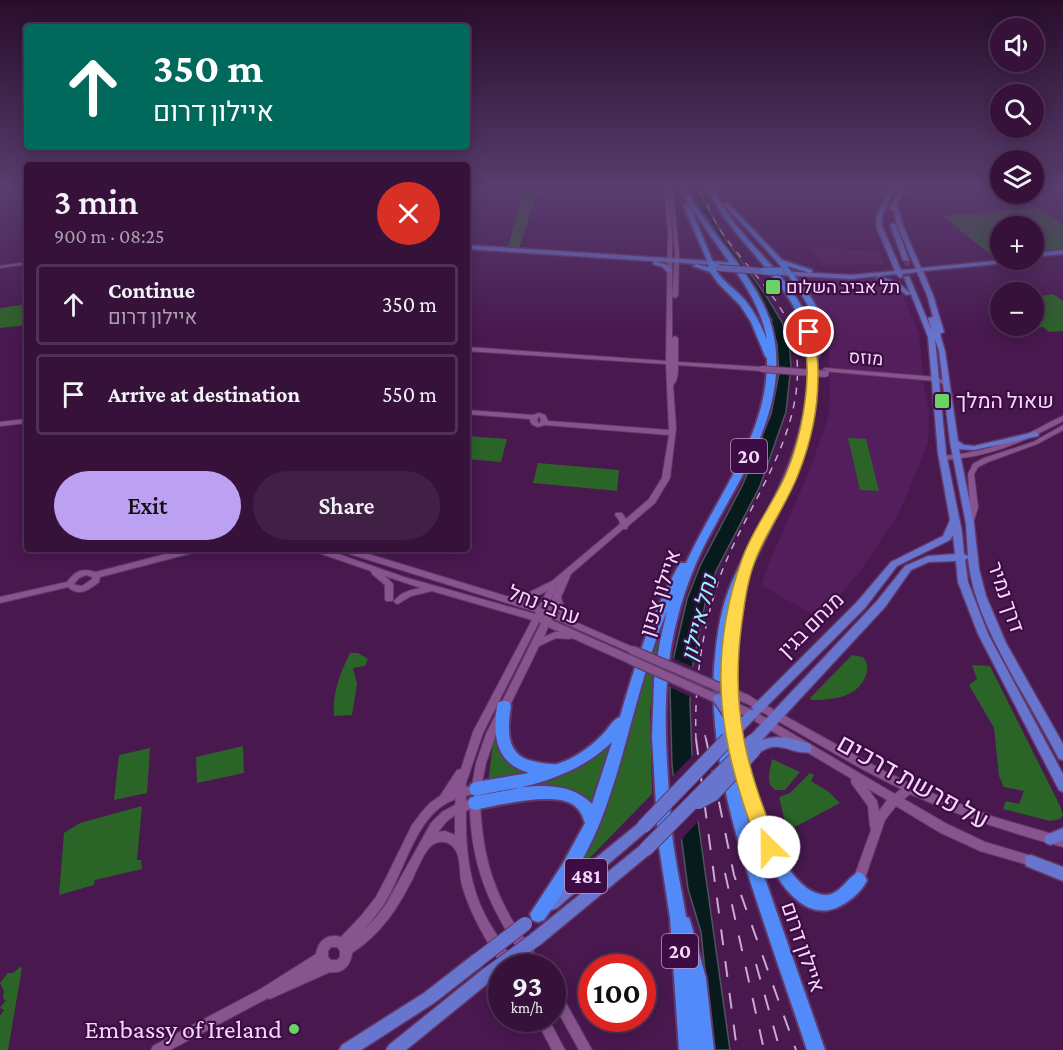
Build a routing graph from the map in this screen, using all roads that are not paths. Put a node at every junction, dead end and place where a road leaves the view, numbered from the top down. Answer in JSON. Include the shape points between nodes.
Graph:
{"nodes":[{"id":1,"x":671,"y":239,"type":"edge"},
{"id":2,"x":676,"y":239,"type":"edge"},
{"id":3,"x":699,"y":239,"type":"edge"},
{"id":4,"x":714,"y":239,"type":"edge"},
{"id":5,"x":744,"y":239,"type":"edge"},
{"id":6,"x":756,"y":239,"type":"edge"},
{"id":7,"x":884,"y":239,"type":"edge"},
{"id":8,"x":884,"y":239,"type":"edge"},
{"id":9,"x":893,"y":239,"type":"edge"},
{"id":10,"x":897,"y":239,"type":"edge"},
{"id":11,"x":903,"y":239,"type":"edge"},
{"id":12,"x":470,"y":248,"type":"edge"},
{"id":13,"x":470,"y":248,"type":"edge"},
{"id":14,"x":677,"y":253,"type":"junction"},
{"id":15,"x":1063,"y":254,"type":"edge"},
{"id":16,"x":1044,"y":255,"type":"edge"},
{"id":17,"x":990,"y":260,"type":"edge"},
{"id":18,"x":24,"y":263,"type":"edge"},
{"id":19,"x":990,"y":263,"type":"edge"},
{"id":20,"x":728,"y":264,"type":"joint"},
{"id":21,"x":673,"y":265,"type":"junction"},
{"id":22,"x":710,"y":265,"type":"junction"},
{"id":23,"x":0,"y":267,"type":"edge"},
{"id":24,"x":886,"y":268,"type":"junction"},
{"id":25,"x":782,"y":269,"type":"junction"},
{"id":26,"x":897,"y":270,"type":"junction"},
{"id":27,"x":765,"y":272,"type":"joint"},
{"id":28,"x":808,"y":273,"type":"junction"},
{"id":29,"x":913,"y":273,"type":"junction"},
{"id":30,"x":865,"y":276,"type":"junction"},
{"id":31,"x":796,"y":283,"type":"junction"},
{"id":32,"x":908,"y":294,"type":"junction"},
{"id":33,"x":931,"y":337,"type":"junction"},
{"id":34,"x":470,"y":347,"type":"edge"},
{"id":35,"x":673,"y":361,"type":"junction"},
{"id":36,"x":813,"y":364,"type":"junction"},
{"id":37,"x":772,"y":365,"type":"junction"},
{"id":38,"x":936,"y":381,"type":"junction"},
{"id":39,"x":946,"y":383,"type":"junction"},
{"id":40,"x":470,"y":414,"type":"edge"},
{"id":41,"x":1063,"y":418,"type":"edge"},
{"id":42,"x":24,"y":423,"type":"edge"},
{"id":43,"x":0,"y":426,"type":"edge"},
{"id":44,"x":1063,"y":427,"type":"edge"},
{"id":45,"x":668,"y":432,"type":"junction"},
{"id":46,"x":1035,"y":438,"type":"junction"},
{"id":47,"x":954,"y":442,"type":"junction"},
{"id":48,"x":957,"y":458,"type":"junction"},
{"id":49,"x":942,"y":459,"type":"junction"},
{"id":50,"x":619,"y":515,"type":"dead end"},
{"id":51,"x":955,"y":519,"type":"junction"},
{"id":52,"x":970,"y":524,"type":"junction"},
{"id":53,"x":624,"y":527,"type":"junction"},
{"id":54,"x":707,"y":531,"type":"junction"},
{"id":55,"x":184,"y":552,"type":"edge"},
{"id":56,"x":325,"y":552,"type":"edge"},
{"id":57,"x":353,"y":552,"type":"edge"},
{"id":58,"x":972,"y":554,"type":"junction"},
{"id":59,"x":750,"y":557,"type":"junction"},
{"id":60,"x":960,"y":558,"type":"junction"},
{"id":61,"x":369,"y":567,"type":"junction"},
{"id":62,"x":568,"y":572,"type":"junction"},
{"id":63,"x":96,"y":575,"type":"junction"},
{"id":64,"x":555,"y":583,"type":"junction"},
{"id":65,"x":70,"y":584,"type":"junction"},
{"id":66,"x":433,"y":588,"type":"junction"},
{"id":67,"x":557,"y":594,"type":"junction"},
{"id":68,"x":0,"y":600,"type":"edge"},
{"id":69,"x":517,"y":602,"type":"junction"},
{"id":70,"x":543,"y":616,"type":"junction"},
{"id":71,"x":576,"y":624,"type":"junction"},
{"id":72,"x":579,"y":638,"type":"junction"},
{"id":73,"x":535,"y":646,"type":"junction"},
{"id":74,"x":631,"y":654,"type":"junction"},
{"id":75,"x":718,"y":699,"type":"junction"},
{"id":76,"x":504,"y":706,"type":"junction"},
{"id":77,"x":628,"y":709,"type":"junction"},
{"id":78,"x":752,"y":710,"type":"junction"},
{"id":79,"x":777,"y":716,"type":"junction"},
{"id":80,"x":768,"y":726,"type":"junction"},
{"id":81,"x":732,"y":734,"type":"junction"},
{"id":82,"x":753,"y":745,"type":"junction"},
{"id":83,"x":806,"y":748,"type":"junction"},
{"id":84,"x":1063,"y":754,"type":"edge"},
{"id":85,"x":581,"y":759,"type":"junction"},
{"id":86,"x":465,"y":767,"type":"junction"},
{"id":87,"x":839,"y":768,"type":"junction"},
{"id":88,"x":1063,"y":786,"type":"edge"},
{"id":89,"x":910,"y":788,"type":"junction"},
{"id":90,"x":459,"y":793,"type":"junction"},
{"id":91,"x":476,"y":796,"type":"junction"},
{"id":92,"x":442,"y":800,"type":"junction"},
{"id":93,"x":895,"y":800,"type":"junction"},
{"id":94,"x":459,"y":808,"type":"junction"},
{"id":95,"x":592,"y":822,"type":"junction"},
{"id":96,"x":875,"y":833,"type":"junction"},
{"id":97,"x":1063,"y":834,"type":"edge"},
{"id":98,"x":1050,"y":838,"type":"junction"},
{"id":99,"x":1063,"y":842,"type":"edge"},
{"id":100,"x":425,"y":844,"type":"junction"},
{"id":101,"x":461,"y":852,"type":"junction"},
{"id":102,"x":1031,"y":861,"type":"junction"},
{"id":103,"x":1063,"y":868,"type":"edge"},
{"id":104,"x":1063,"y":874,"type":"edge"},
{"id":105,"x":859,"y":880,"type":"joint"},
{"id":106,"x":676,"y":901,"type":"junction"},
{"id":107,"x":538,"y":914,"type":"junction"},
{"id":108,"x":345,"y":947,"type":"junction"},
{"id":109,"x":502,"y":954,"type":"edge"},
{"id":110,"x":527,"y":954,"type":"edge"},
{"id":111,"x":325,"y":962,"type":"junction"},
{"id":112,"x":566,"y":1014,"type":"edge"},
{"id":113,"x":549,"y":1032,"type":"edge"},
{"id":114,"x":157,"y":1050,"type":"edge"},
{"id":115,"x":347,"y":1050,"type":"edge"},
{"id":116,"x":394,"y":1050,"type":"edge"},
{"id":117,"x":559,"y":1050,"type":"edge"},
{"id":118,"x":586,"y":1050,"type":"edge"},
{"id":119,"x":688,"y":1050,"type":"edge"},
{"id":120,"x":705,"y":1050,"type":"edge"},
{"id":121,"x":816,"y":1050,"type":"edge"}],
"edges":[{"from":1,"to":21,"type":"street"},
{"from":2,"to":14,"type":"street"},
{"from":3,"to":22,"type":"highway"},
{"from":4,"to":37,"type":"highway","name":"איילון צפון","number":"20","via":[[760,306],[771,334]]},
{"from":5,"to":36,"type":"highway","name":"איילון דרום","number":"20","via":[[797,306],[809,332]]},
{"from":6,"to":25,"type":"highway"},
{"from":7,"to":24,"type":"main road","via":[[890,264]]},
{"from":8,"to":26,"type":"main road"},
{"from":9,"to":10,"type":"main road","via":[[903,260]]},
{"from":11,"to":29,"type":"main road"},
{"from":12,"to":21,"type":"main road"},
{"from":13,"to":21,"type":"main road"},
{"from":14,"to":21,"type":"street"},
{"from":14,"to":22,"type":"main road"},
{"from":15,"to":16,"type":"main road"},
{"from":17,"to":29,"type":"main road"},
{"from":18,"to":23,"type":"street"},
{"from":19,"to":29,"type":"main road"},
{"from":20,"to":22,"type":"highway","bridge":true},
{"from":20,"to":25,"type":"main road"},
{"from":21,"to":22,"type":"main road"},
{"from":21,"to":22,"type":"main road"},
{"from":21,"to":35,"type":"street"},
{"from":22,"to":27,"type":"main road","bridge":true},
{"from":22,"to":37,"type":"highway","via":[[754,318]]},
{"from":24,"to":26,"type":"main road"},
{"from":24,"to":28,"type":"main road"},
{"from":25,"to":27,"type":"highway","bridge":true},
{"from":25,"to":28,"type":"highway"},
{"from":25,"to":28,"type":"main road"},
{"from":25,"to":31,"type":"highway"},
{"from":26,"to":29,"type":"main road"},
{"from":26,"to":30,"type":"main road"},
{"from":26,"to":32,"type":"main road"},
{"from":28,"to":30,"type":"main road"},
{"from":28,"to":31,"type":"highway"},
{"from":29,"to":33,"type":"main road"},
{"from":29,"to":39,"type":"main road","via":[[940,345]]},
{"from":30,"to":32,"type":"main road","via":[[887,280]]},
{"from":31,"to":36,"type":"highway","via":[[821,329]]},
{"from":32,"to":33,"type":"main road"},
{"from":33,"to":38,"type":"main road"},
{"from":34,"to":35,"type":"street","name":"מוזס"},
{"from":35,"to":38,"type":"street","name":"מוזס","bridge":true},
{"from":35,"to":45,"type":"street"},
{"from":36,"to":59,"type":"highway","name":"איילון דרום","number":"20","via":[[812,403],[801,450]]},
{"from":37,"to":54,"type":"highway","name":"איילון צפון","number":"20","via":[[769,395],[755,440]]},
{"from":38,"to":39,"type":"street","name":"מוזס"},
{"from":38,"to":49,"type":"main road"},
{"from":39,"to":47,"type":"main road"},
{"from":40,"to":45,"type":"street"},
{"from":41,"to":46,"type":"street"},
{"from":42,"to":43,"type":"street"},
{"from":44,"to":46,"type":"street"},
{"from":45,"to":53,"type":"street","via":[[662,488]]},
{"from":46,"to":47,"type":"main road","via":[[974,448]]},
{"from":46,"to":48,"type":"street"},
{"from":46,"to":52,"type":"street","name":"דרך נמיר","via":[[975,466],[971,474],[974,507]]},
{"from":47,"to":48,"type":"main road"},
{"from":48,"to":49,"type":"street"},
{"from":48,"to":52,"type":"main road"},
{"from":49,"to":51,"type":"main road"},
{"from":50,"to":53,"type":"street"},
{"from":51,"to":60,"type":"main road","name":"דרך נמיר"},
{"from":51,"to":78,"type":"main road","name":"מנחם בגין","number":"481","via":[[947,538],[894,564],[861,605]]},
{"from":52,"to":58,"type":"main road","name":"דרך נמיר"},
{"from":53,"to":62,"type":"street"},
{"from":54,"to":77,"type":"highway","via":[[662,605]]},
{"from":54,"to":106,"type":"highway","name":"איילון צפון","number":"20","via":[[673,611],[658,704],[667,853]]},
{"from":55,"to":63,"type":"street"},
{"from":56,"to":61,"type":"street","name":"ערבי נחל"},
{"from":57,"to":69,"type":"street","name":"ערבי נחל"},
{"from":58,"to":60,"type":"main road","name":"מנחם בגין","number":"481"},
{"from":58,"to":84,"type":"main road","name":"דרך נמיר","via":[[981,596],[996,634]]},
{"from":59,"to":105,"type":"highway","via":[[739,593],[728,679],[732,727],[750,802],[778,863],[800,894],[826,903],[841,897]]},
{"from":59,"to":121,"type":"highway","name":"איילון דרום","number":"20","via":[[728,612],[720,675],[722,730],[748,853]]},
{"from":60,"to":79,"type":"main road","name":"מנחם בגין","number":"481","via":[[928,559],[908,568],[881,604]]},
{"from":60,"to":88,"type":"main road","name":"דרך נמיר","via":[[963,582],[983,634]]},
{"from":61,"to":66,"type":"street","name":"ערבי נחל"},
{"from":61,"to":66,"type":"street","via":[[389,584],[393,600]]},
{"from":62,"to":64,"type":"street"},
{"from":62,"to":67,"type":"street"},
{"from":63,"to":65,"type":"street","via":[[80,574]]},
{"from":63,"to":65,"type":"street","via":[[94,584],[84,589]]},
{"from":64,"to":69,"type":"street"},
{"from":64,"to":70,"type":"street"},
{"from":65,"to":68,"type":"street"},
{"from":66,"to":70,"type":"street","name":"ערבי נחל"},
{"from":67,"to":70,"type":"street"},
{"from":67,"to":71,"type":"street","via":[[560,608]]},
{"from":69,"to":70,"type":"street","name":"ערבי נחל"},
{"from":70,"to":71,"type":"street","name":"ערבי נחל"},
{"from":70,"to":72,"type":"street","name":"ערבי נחל"},
{"from":70,"to":73,"type":"street"},
{"from":70,"to":86,"type":"street","via":[[478,732]]},
{"from":71,"to":74,"type":"street","name":"ערבי נחל"},
{"from":72,"to":73,"type":"street","via":[[555,635]]},
{"from":72,"to":74,"type":"street","name":"ערבי נחל"},
{"from":73,"to":76,"type":"street"},
{"from":74,"to":75,"type":"street","name":"ערבי נחל","bridge":true},
{"from":74,"to":78,"type":"street","name":"ערבי נחל","bridge":true},
{"from":75,"to":78,"type":"street","name":"ערבי נחל","bridge":true},
{"from":75,"to":81,"type":"main road","bridge":true,"via":[[732,717]]},
{"from":76,"to":85,"type":"highway","via":[[500,729],[503,744],[515,761],[548,769]]},
{"from":76,"to":91,"type":"street","via":[[484,753]]},
{"from":77,"to":85,"type":"highway","via":[[610,737]]},
{"from":77,"to":95,"type":"highway"},
{"from":78,"to":79,"type":"street","name":"על פרשת דרכים"},
{"from":78,"to":80,"type":"street","name":"על פרשת דרכים"},
{"from":78,"to":81,"type":"main road","name":"מנחם בגין","number":"481","bridge":true},
{"from":79,"to":80,"type":"main road","name":"מנחם בגין","number":"481"},
{"from":79,"to":89,"type":"street","name":"על פרשת דרכים"},
{"from":80,"to":82,"type":"main road","name":"מנחם בגין","number":"481"},
{"from":80,"to":83,"type":"street","name":"על פרשת דרכים"},
{"from":81,"to":107,"type":"main road","name":"מנחם בגין","number":"481","bridge":true,"via":[[644,826]]},
{"from":82,"to":83,"type":"main road","via":[[776,741]]},
{"from":82,"to":116,"type":"main road","name":"מנחם בגין","number":"481","bridge":true,"via":[[646,849]]},
{"from":83,"to":87,"type":"street","name":"על פרשת דרכים"},
{"from":85,"to":91,"type":"highway"},
{"from":86,"to":90,"type":"street"},
{"from":86,"to":92,"type":"street"},
{"from":87,"to":93,"type":"street","name":"על פרשת דרכים"},
{"from":87,"to":96,"type":"street","via":[[858,782],[873,804]]},
{"from":89,"to":93,"type":"street"},
{"from":89,"to":98,"type":"street","name":"על פרשת דרכים"},
{"from":90,"to":91,"type":"street"},
{"from":90,"to":92,"type":"street"},
{"from":90,"to":94,"type":"street"},
{"from":91,"to":94,"type":"street"},
{"from":91,"to":95,"type":"highway","via":[[556,793],[583,804]]},
{"from":91,"to":110,"type":"street","via":[[483,871],[506,924]]},
{"from":92,"to":108,"type":"street","via":[[414,832],[387,888]]},
{"from":93,"to":96,"type":"street","via":[[881,817]]},
{"from":93,"to":102,"type":"street","name":"על פרשת דרכים","via":[[970,841]]},
{"from":94,"to":100,"type":"street","via":[[441,819]]},
{"from":94,"to":101,"type":"street"},
{"from":95,"to":107,"type":"highway","via":[[565,875]]},
{"from":96,"to":105,"type":"street"},
{"from":97,"to":98,"type":"main road"},
{"from":98,"to":99,"type":"street","name":"על פרשת דרכים"},
{"from":100,"to":101,"type":"street","via":[[447,836]]},
{"from":100,"to":108,"type":"street","via":[[385,916],[369,934]]},
{"from":101,"to":109,"type":"street","via":[[474,904]]},
{"from":102,"to":103,"type":"street","name":"על פרשת דרכים"},
{"from":102,"to":104,"type":"main road"},
{"from":106,"to":119,"type":"highway","name":"איילון צפון","number":"20"},
{"from":106,"to":120,"type":"highway","via":[[698,978]]},
{"from":107,"to":115,"type":"main road","name":"מנחם בגין","number":"481","bridge":true,"via":[[429,998]]},
{"from":108,"to":111,"type":"street","via":[[343,961],[336,966]]},
{"from":108,"to":111,"type":"street","via":[[337,941],[330,942],[323,948]]},
{"from":111,"to":114,"type":"street"},
{"from":112,"to":118,"type":"street"},
{"from":113,"to":117,"type":"street"}]}
